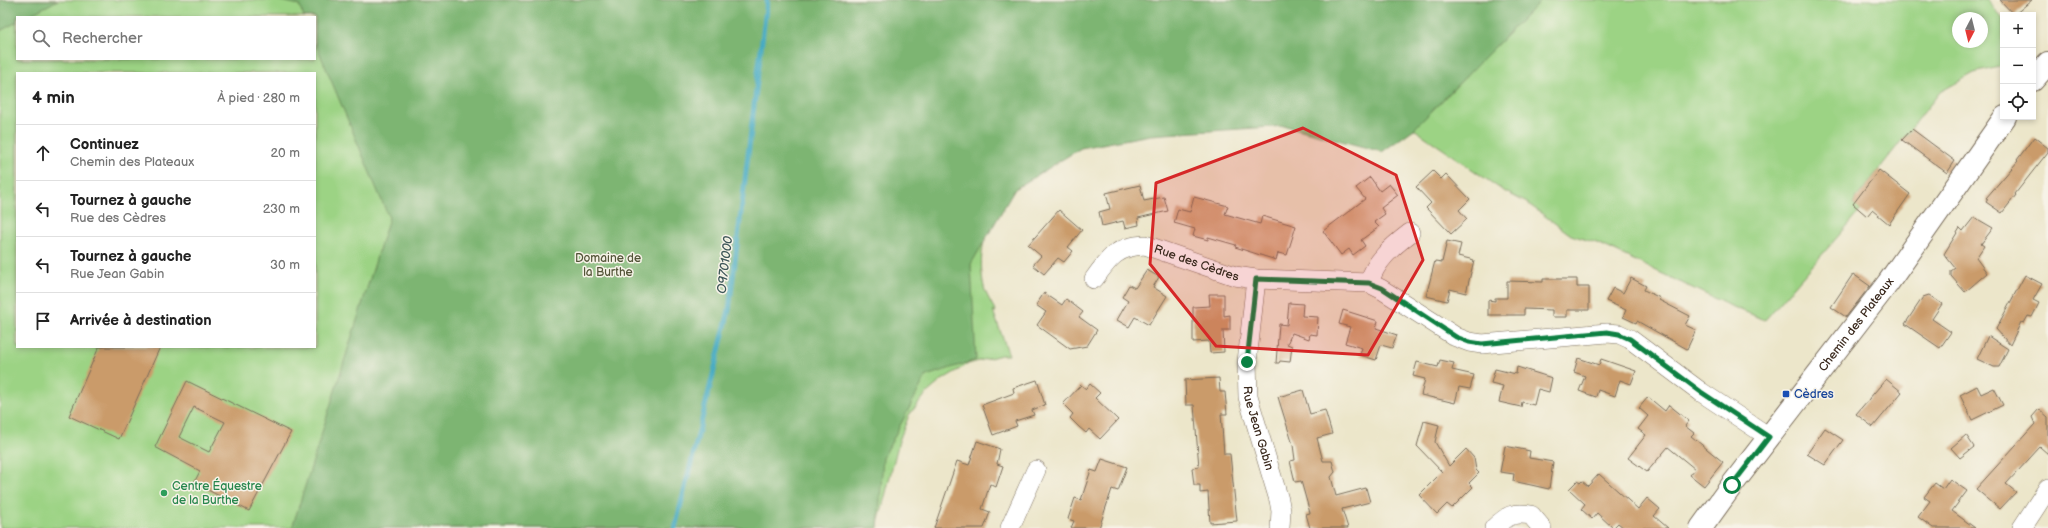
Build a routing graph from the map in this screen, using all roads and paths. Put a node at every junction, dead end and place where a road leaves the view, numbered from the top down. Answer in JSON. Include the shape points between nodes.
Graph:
{"nodes":[{"id":1,"x":2048,"y":63,"type":"edge"},
{"id":2,"x":2036,"y":77,"type":"edge"},
{"id":3,"x":2003,"y":120,"type":"edge"},
{"id":4,"x":1410,"y":233,"type":"dead end"},
{"id":5,"x":1094,"y":279,"type":"dead end"},
{"id":6,"x":1256,"y":279,"type":"junction"},
{"id":7,"x":1369,"y":283,"type":"junction"},
{"id":8,"x":1769,"y":437,"type":"junction"},
{"id":9,"x":1036,"y":470,"type":"dead end"},
{"id":10,"x":2048,"y":488,"type":"edge"},
{"id":11,"x":2026,"y":526,"type":"edge"},
{"id":12,"x":1010,"y":528,"type":"edge"},
{"id":13,"x":1280,"y":528,"type":"edge"},
{"id":14,"x":1494,"y":528,"type":"edge"},
{"id":15,"x":1542,"y":528,"type":"edge"},
{"id":16,"x":1701,"y":528,"type":"edge"}],
"edges":[{"from":1,"to":2,"type":"street"},
{"from":3,"to":8,"type":"street","name":"Chemin des Plateaux","via":[[1888,283]]},
{"from":4,"to":7,"type":"street","via":[[1391,247],[1371,274]]},
{"from":5,"to":6,"type":"street","name":"Rue des Cèdres","via":[[1107,261],[1121,249],[1132,245],[1145,245],[1235,276]]},
{"from":6,"to":7,"type":"street","name":"Rue des Cèdres"},
{"from":6,"to":13,"type":"street","name":"Rue Jean Gabin","via":[[1246,380],[1248,397],[1280,500]]},
{"from":7,"to":8,"type":"street","name":"Rue des Cèdres","via":[[1382,288],[1456,337],[1469,342],[1482,344],[1607,332],[1619,334],[1630,339],[1701,392]]},
{"from":8,"to":16,"type":"street","name":"Chemin des Plateaux"},
{"from":9,"to":12,"type":"street"},
{"from":10,"to":11,"type":"street"},
{"from":14,"to":15,"type":"street","via":[[1506,517],[1517,513],[1531,515]]}]}
